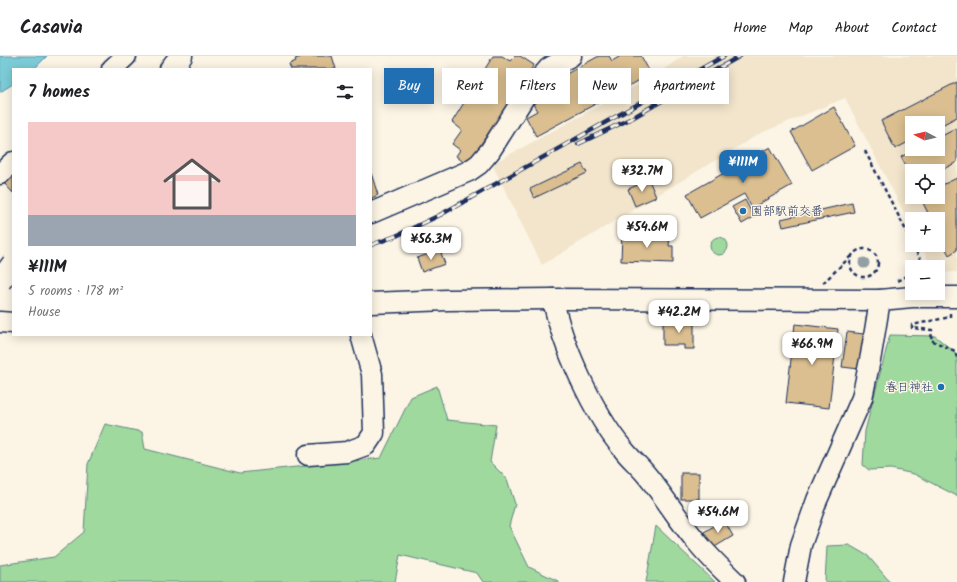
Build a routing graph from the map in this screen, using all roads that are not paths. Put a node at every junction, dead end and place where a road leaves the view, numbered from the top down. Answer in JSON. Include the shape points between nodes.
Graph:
{"nodes":[{"id":1,"x":126,"y":56,"type":"edge"},
{"id":2,"x":181,"y":56,"type":"edge"},
{"id":3,"x":571,"y":56,"type":"edge"},
{"id":4,"x":113,"y":68,"type":"edge"},
{"id":5,"x":172,"y":68,"type":"edge"},
{"id":6,"x":12,"y":163,"type":"edge"},
{"id":7,"x":0,"y":174,"type":"edge"},
{"id":8,"x":372,"y":213,"type":"edge"},
{"id":9,"x":12,"y":265,"type":"edge"},
{"id":10,"x":0,"y":281,"type":"edge"},
{"id":11,"x":553,"y":299,"type":"junction"},
{"id":12,"x":880,"y":300,"type":"junction"},
{"id":13,"x":372,"y":303,"type":"edge"},
{"id":14,"x":953,"y":303,"type":"edge"},
{"id":15,"x":0,"y":322,"type":"edge"},
{"id":16,"x":12,"y":323,"type":"edge"},
{"id":17,"x":362,"y":336,"type":"edge"},
{"id":18,"x":308,"y":455,"type":"dead end"},
{"id":19,"x":735,"y":582,"type":"edge"},
{"id":20,"x":794,"y":582,"type":"edge"}],
"edges":[{"from":1,"to":4,"type":"street"},
{"from":2,"to":5,"type":"highway"},
{"from":3,"to":8,"type":"street","via":[[549,68],[525,96],[479,164],[469,171]]},
{"from":6,"to":7,"type":"street"},
{"from":9,"to":10,"type":"highway","bridge":true},
{"from":11,"to":12,"type":"street"},
{"from":11,"to":13,"type":"street"},
{"from":11,"to":19,"type":"street","via":[[557,320],[567,347],[611,433],[697,543]]},
{"from":12,"to":14,"type":"street","via":[[912,297]]},
{"from":12,"to":20,"type":"street","via":[[862,398],[817,500],[801,545]]},
{"from":15,"to":16,"type":"street"},
{"from":17,"to":18,"type":"street","via":[[372,374],[374,433],[366,445],[347,452]]}]}
